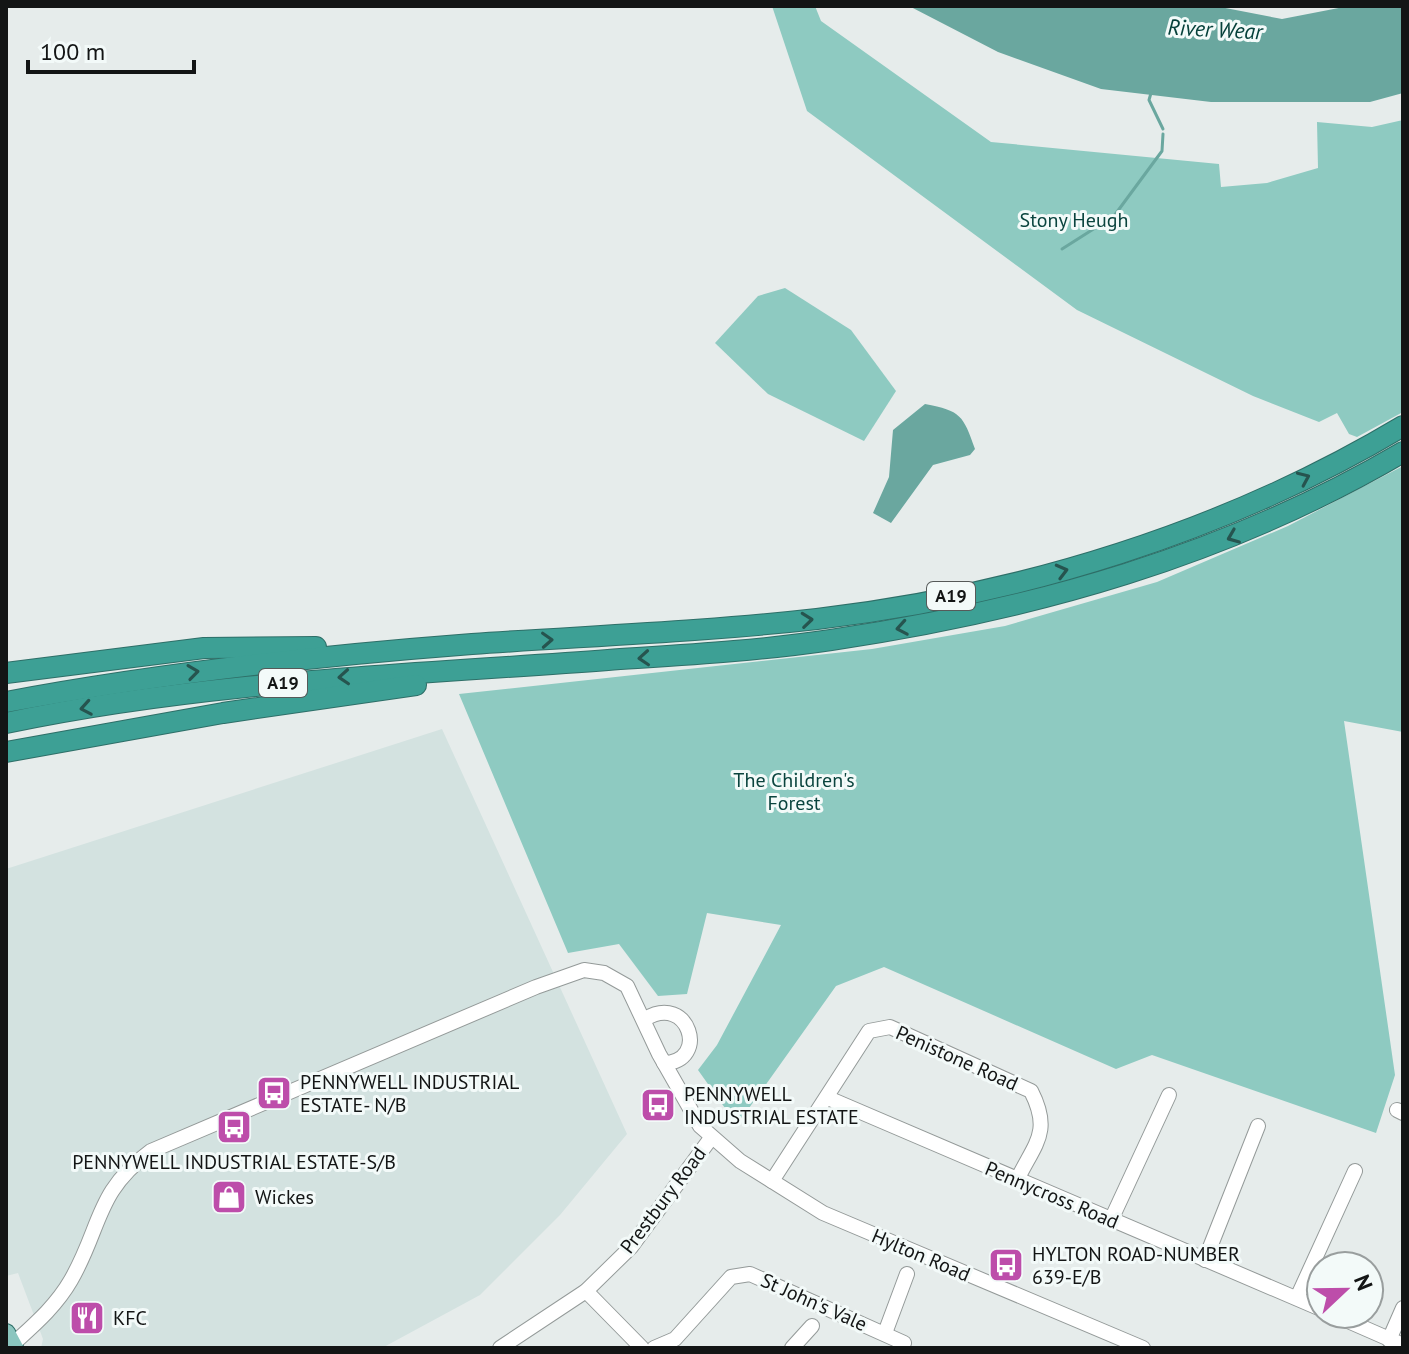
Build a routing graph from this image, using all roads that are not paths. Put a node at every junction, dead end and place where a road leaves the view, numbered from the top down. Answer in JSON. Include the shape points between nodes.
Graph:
{"nodes":[{"id":1,"x":1403,"y":426,"type":"edge"},
{"id":2,"x":1403,"y":452,"type":"edge"},
{"id":3,"x":470,"y":644,"type":"junction"},
{"id":4,"x":561,"y":664,"type":"junction"},
{"id":5,"x":6,"y":673,"type":"edge"},
{"id":6,"x":6,"y":702,"type":"edge"},
{"id":7,"x":6,"y":723,"type":"edge"},
{"id":8,"x":6,"y":752,"type":"edge"},
{"id":9,"x":645,"y":1019,"type":"junction"},
{"id":10,"x":664,"y":1063,"type":"junction"},
{"id":11,"x":1169,"y":1095,"type":"dead end"},
{"id":12,"x":828,"y":1098,"type":"junction"},
{"id":13,"x":1258,"y":1126,"type":"dead end"},
{"id":14,"x":711,"y":1138,"type":"junction"},
{"id":15,"x":1355,"y":1171,"type":"dead end"},
{"id":16,"x":1017,"y":1180,"type":"junction"},
{"id":17,"x":772,"y":1181,"type":"junction"},
{"id":18,"x":1111,"y":1220,"type":"junction"},
{"id":19,"x":1205,"y":1260,"type":"junction"},
{"id":20,"x":907,"y":1274,"type":"dead end"},
{"id":21,"x":586,"y":1291,"type":"junction"},
{"id":22,"x":1297,"y":1298,"type":"junction"},
{"id":23,"x":1305,"y":1302,"type":"edge"},
{"id":24,"x":1403,"y":1308,"type":"edge"},
{"id":25,"x":812,"y":1326,"type":"dead end"},
{"id":26,"x":1369,"y":1330,"type":"edge"},
{"id":27,"x":885,"y":1333,"type":"junction"},
{"id":28,"x":11,"y":1341,"type":"edge"},
{"id":29,"x":1396,"y":1342,"type":"edge"},
{"id":30,"x":904,"y":1343,"type":"dead end"},
{"id":31,"x":500,"y":1348,"type":"edge"},
{"id":32,"x":643,"y":1348,"type":"edge"},
{"id":33,"x":792,"y":1348,"type":"edge"},
{"id":34,"x":1143,"y":1348,"type":"edge"}],
"edges":[{"from":3,"to":1,"type":"highway","number":"A19","one_way":true,"via":[[701,631],[821,618],[1035,578],[1212,520]]},
{"from":2,"to":4,"type":"highway","number":"A19","one_way":true,"via":[[1229,538],[1040,601],[829,641]]},
{"from":3,"to":5,"type":"highway","via":[[204,648]]},
{"from":6,"to":3,"type":"highway","number":"A19","one_way":true,"via":[[229,667]]},
{"from":4,"to":7,"type":"highway","number":"A19","one_way":true,"via":[[227,688]]},
{"from":4,"to":8,"type":"highway","via":[[223,713]]},
{"from":9,"to":10,"type":"street","name":"Hylton Road"},
{"from":9,"to":10,"type":"street","via":[[670,1013],[689,1032],[683,1058]]},
{"from":9,"to":28,"type":"street","name":"Hylton Road","via":[[627,986],[604,973],[570,973],[151,1151],[110,1189],[72,1279],[52,1309]]},
{"from":10,"to":14,"type":"street","name":"Hylton Road"},
{"from":11,"to":18,"type":"street"},
{"from":12,"to":16,"type":"street","name":"Pennycross Road"},
{"from":12,"to":16,"type":"street","name":"Penistone Road","via":[[869,1031],[890,1027],[1031,1091],[1043,1127]]},
{"from":12,"to":17,"type":"street","name":"Penistone Road"},
{"from":13,"to":19,"type":"street"},
{"from":14,"to":17,"type":"street","name":"Hylton Road"},
{"from":14,"to":21,"type":"street","name":"Prestbury Road","via":[[631,1247]]},
{"from":15,"to":22,"type":"street"},
{"from":16,"to":18,"type":"street","name":"Pennycross Road"},
{"from":17,"to":34,"type":"street","name":"Hylton Road","via":[[823,1213]]},
{"from":18,"to":19,"type":"street","name":"Pennycross Road"},
{"from":19,"to":22,"type":"street","name":"Pennycross Road"},
{"from":20,"to":27,"type":"street"},
{"from":21,"to":31,"type":"street","name":"Prestbury Road"},
{"from":21,"to":32,"type":"street","name":"St John's Vale"},
{"from":22,"to":23,"type":"street","name":"Pennycross Road"},
{"from":24,"to":29,"type":"street"},
{"from":25,"to":33,"type":"street"},
{"from":26,"to":29,"type":"street"},
{"from":27,"to":30,"type":"street","name":"St John's Vale"},
{"from":27,"to":32,"type":"street","name":"St John's Vale","via":[[750,1274],[731,1277],[675,1339]]}]}
